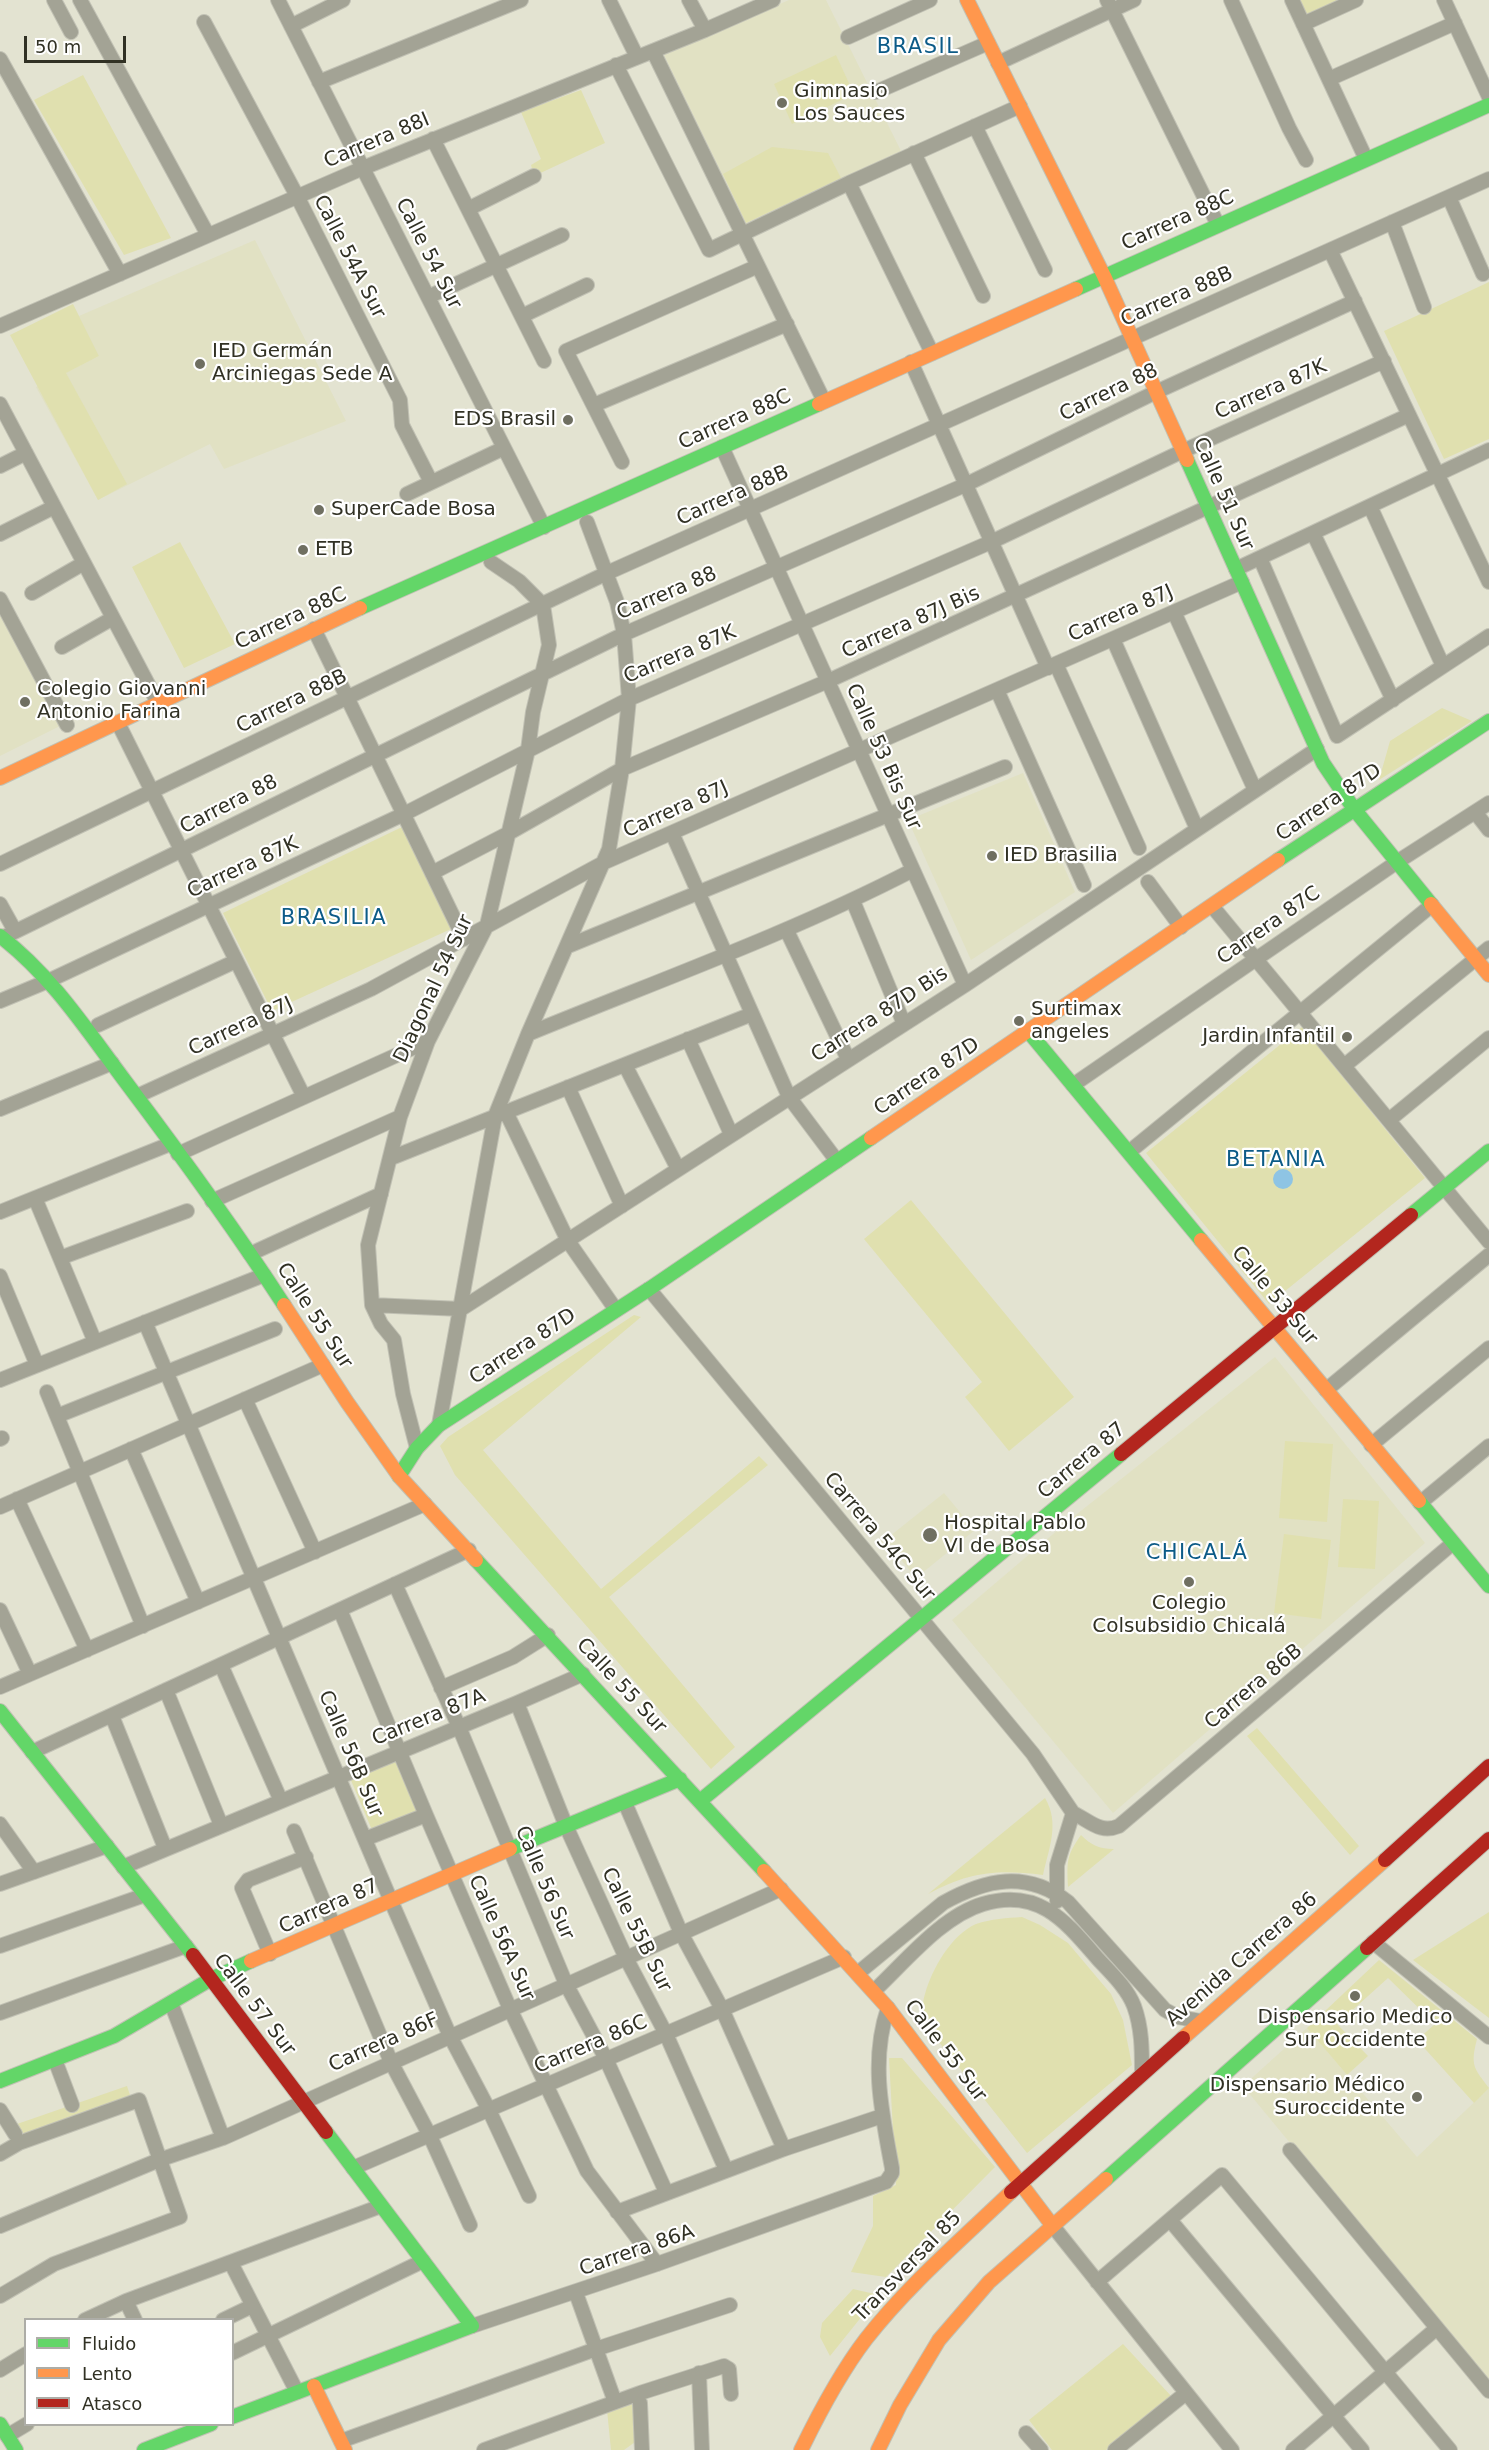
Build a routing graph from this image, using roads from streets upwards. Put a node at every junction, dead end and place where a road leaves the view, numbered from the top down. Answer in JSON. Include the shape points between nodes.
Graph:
{"nodes":[{"id":1,"x":54,"y":0,"type":"edge"},
{"id":2,"x":80,"y":0,"type":"edge"},
{"id":3,"x":278,"y":0,"type":"edge"},
{"id":4,"x":344,"y":0,"type":"edge"},
{"id":5,"x":521,"y":0,"type":"edge"},
{"id":6,"x":609,"y":0,"type":"edge"},
{"id":7,"x":689,"y":0,"type":"edge"},
{"id":8,"x":773,"y":0,"type":"edge"},
{"id":9,"x":930,"y":0,"type":"edge"},
{"id":10,"x":967,"y":0,"type":"edge"},
{"id":11,"x":1134,"y":0,"type":"edge"},
{"id":12,"x":1231,"y":0,"type":"edge"},
{"id":13,"x":1292,"y":0,"type":"edge"},
{"id":14,"x":1356,"y":0,"type":"edge"},
{"id":15,"x":1444,"y":0,"type":"edge"},
{"id":16,"x":758,"y":3,"type":"edge"},
{"id":17,"x":1109,"y":5,"type":"edge"},
{"id":18,"x":204,"y":21,"type":"dead end"},
{"id":19,"x":1455,"y":23,"type":"junction"},
{"id":20,"x":1303,"y":24,"type":"junction"},
{"id":21,"x":291,"y":26,"type":"junction"},
{"id":22,"x":705,"y":30,"type":"junction"},
{"id":23,"x":71,"y":32,"type":"dead end"},
{"id":24,"x":848,"y":37,"type":"dead end"},
{"id":25,"x":988,"y":43,"type":"junction"},
{"id":26,"x":653,"y":51,"type":"junction"},
{"id":27,"x":637,"y":57,"type":"junction"},
{"id":28,"x":0,"y":59,"type":"edge"},
{"id":29,"x":999,"y":63,"type":"junction"},
{"id":30,"x":616,"y":65,"type":"junction"},
{"id":31,"x":1329,"y":79,"type":"junction"},
{"id":32,"x":319,"y":82,"type":"junction"},
{"id":33,"x":876,"y":92,"type":"dead end"},
{"id":34,"x":1489,"y":97,"type":"edge"},
{"id":35,"x":1489,"y":105,"type":"edge"},
{"id":36,"x":1020,"y":106,"type":"junction"},
{"id":37,"x":975,"y":126,"type":"junction"},
{"id":38,"x":433,"y":139,"type":"junction"},
{"id":39,"x":914,"y":153,"type":"junction"},
{"id":40,"x":1366,"y":159,"type":"junction"},
{"id":41,"x":1306,"y":160,"type":"dead end"},
{"id":42,"x":363,"y":168,"type":"junction"},
{"id":43,"x":534,"y":176,"type":"dead end"},
{"id":44,"x":1489,"y":179,"type":"edge"},
{"id":45,"x":849,"y":183,"type":"junction"},
{"id":46,"x":297,"y":196,"type":"junction"},
{"id":47,"x":1449,"y":197,"type":"junction"},
{"id":48,"x":468,"y":209,"type":"junction"},
{"id":49,"x":1392,"y":222,"type":"junction"},
{"id":50,"x":1218,"y":225,"type":"junction"},
{"id":51,"x":743,"y":234,"type":"junction"},
{"id":52,"x":208,"y":235,"type":"junction"},
{"id":53,"x":562,"y":235,"type":"dead end"},
{"id":54,"x":1330,"y":250,"type":"junction"},
{"id":55,"x":496,"y":265,"type":"junction"},
{"id":56,"x":758,"y":266,"type":"junction"},
{"id":57,"x":1045,"y":270,"type":"dead end"},
{"id":58,"x":120,"y":274,"type":"junction"},
{"id":59,"x":1483,"y":274,"type":"dead end"},
{"id":60,"x":1104,"y":276,"type":"junction"},
{"id":61,"x":587,"y":285,"type":"dead end"},
{"id":62,"x":982,"y":296,"type":"dead end"},
{"id":63,"x":428,"y":297,"type":"junction"},
{"id":64,"x":1355,"y":301,"type":"junction"},
{"id":65,"x":1424,"y":307,"type":"dead end"},
{"id":66,"x":522,"y":316,"type":"junction"},
{"id":67,"x":787,"y":324,"type":"junction"},
{"id":68,"x":0,"y":326,"type":"edge"},
{"id":69,"x":1132,"y":339,"type":"junction"},
{"id":70,"x":932,"y":353,"type":"junction"},
{"id":71,"x":544,"y":361,"type":"dead end"},
{"id":72,"x":1384,"y":361,"type":"junction"},
{"id":73,"x":910,"y":362,"type":"junction"},
{"id":74,"x":1156,"y":392,"type":"junction"},
{"id":75,"x":824,"y":401,"type":"junction"},
{"id":76,"x":0,"y":404,"type":"edge"},
{"id":77,"x":594,"y":405,"type":"junction"},
{"id":78,"x":1409,"y":415,"type":"junction"},
{"id":79,"x":939,"y":425,"type":"junction"},
{"id":80,"x":722,"y":447,"type":"junction"},
{"id":81,"x":504,"y":448,"type":"junction"},
{"id":82,"x":1489,"y":450,"type":"edge"},
{"id":83,"x":1183,"y":451,"type":"junction"},
{"id":84,"x":26,"y":453,"type":"junction"},
{"id":85,"x":622,"y":462,"type":"dead end"},
{"id":86,"x":0,"y":466,"type":"edge"},
{"id":87,"x":1438,"y":474,"type":"junction"},
{"id":88,"x":431,"y":483,"type":"junction"},
{"id":89,"x":965,"y":484,"type":"junction"},
{"id":90,"x":407,"y":494,"type":"dead end"},
{"id":91,"x":1370,"y":506,"type":"junction"},
{"id":92,"x":54,"y":507,"type":"junction"},
{"id":93,"x":1208,"y":508,"type":"junction"},
{"id":94,"x":750,"y":509,"type":"junction"},
{"id":95,"x":587,"y":522,"type":"dead end"},
{"id":96,"x":544,"y":526,"type":"junction"},
{"id":97,"x":1313,"y":533,"type":"junction"},
{"id":98,"x":0,"y":534,"type":"edge"},
{"id":99,"x":991,"y":542,"type":"junction"},
{"id":100,"x":1260,"y":558,"type":"junction"},
{"id":101,"x":491,"y":562,"type":"dead end"},
{"id":102,"x":84,"y":563,"type":"junction"},
{"id":103,"x":777,"y":568,"type":"junction"},
{"id":104,"x":608,"y":573,"type":"junction"},
{"id":105,"x":1239,"y":576,"type":"junction"},
{"id":106,"x":1489,"y":582,"type":"edge"},
{"id":107,"x":32,"y":593,"type":"dead end"},
{"id":108,"x":1016,"y":597,"type":"junction"},
{"id":109,"x":0,"y":599,"type":"edge"},
{"id":110,"x":543,"y":605,"type":"junction"},
{"id":111,"x":1174,"y":612,"type":"junction"},
{"id":112,"x":113,"y":618,"type":"junction"},
{"id":113,"x":802,"y":624,"type":"junction"},
{"id":114,"x":314,"y":629,"type":"junction"},
{"id":115,"x":624,"y":633,"type":"junction"},
{"id":116,"x":1489,"y":636,"type":"edge"},
{"id":117,"x":1113,"y":639,"type":"junction"},
{"id":118,"x":62,"y":647,"type":"dead end"},
{"id":119,"x":1052,"y":666,"type":"junction"},
{"id":120,"x":1443,"y":666,"type":"junction"},
{"id":121,"x":543,"y":674,"type":"junction"},
{"id":122,"x":828,"y":681,"type":"junction"},
{"id":123,"x":997,"y":690,"type":"junction"},
{"id":124,"x":347,"y":698,"type":"junction"},
{"id":125,"x":629,"y":699,"type":"junction"},
{"id":126,"x":1393,"y":700,"type":"junction"},
{"id":127,"x":158,"y":704,"type":"junction"},
{"id":128,"x":1489,"y":721,"type":"edge"},
{"id":129,"x":118,"y":723,"type":"junction"},
{"id":130,"x":68,"y":724,"type":"dead end"},
{"id":131,"x":1317,"y":749,"type":"junction"},
{"id":132,"x":528,"y":750,"type":"junction"},
{"id":133,"x":860,"y":751,"type":"junction"},
{"id":134,"x":374,"y":754,"type":"junction"},
{"id":135,"x":1005,"y":767,"type":"dead end"},
{"id":136,"x":622,"y":769,"type":"junction"},
{"id":137,"x":0,"y":778,"type":"edge"},
{"id":138,"x":1255,"y":790,"type":"junction"},
{"id":139,"x":152,"y":791,"type":"junction"},
{"id":140,"x":1489,"y":803,"type":"edge"},
{"id":141,"x":1354,"y":809,"type":"junction"},
{"id":142,"x":1475,"y":812,"type":"junction"},
{"id":143,"x":404,"y":814,"type":"junction"},
{"id":144,"x":888,"y":815,"type":"junction"},
{"id":145,"x":1197,"y":829,"type":"junction"},
{"id":146,"x":1489,"y":830,"type":"edge"},
{"id":147,"x":509,"y":833,"type":"junction"},
{"id":148,"x":672,"y":833,"type":"junction"},
{"id":149,"x":1139,"y":848,"type":"dead end"},
{"id":150,"x":181,"y":851,"type":"junction"},
{"id":151,"x":605,"y":862,"type":"junction"},
{"id":152,"x":1397,"y":862,"type":"junction"},
{"id":153,"x":0,"y":864,"type":"edge"},
{"id":154,"x":913,"y":870,"type":"junction"},
{"id":155,"x":432,"y":873,"type":"junction"},
{"id":156,"x":1148,"y":882,"type":"dead end"},
{"id":157,"x":1084,"y":885,"type":"dead end"},
{"id":158,"x":699,"y":893,"type":"junction"},
{"id":159,"x":853,"y":901,"type":"junction"},
{"id":160,"x":0,"y":904,"type":"edge"},
{"id":161,"x":1432,"y":905,"type":"junction"},
{"id":162,"x":209,"y":906,"type":"junction"},
{"id":163,"x":1212,"y":906,"type":"junction"},
{"id":164,"x":487,"y":925,"type":"junction"},
{"id":165,"x":1181,"y":927,"type":"junction"},
{"id":166,"x":787,"y":931,"type":"junction"},
{"id":167,"x":6,"y":935,"type":"edge"},
{"id":168,"x":464,"y":939,"type":"junction"},
{"id":169,"x":568,"y":946,"type":"junction"},
{"id":170,"x":1489,"y":948,"type":"edge"},
{"id":171,"x":725,"y":954,"type":"junction"},
{"id":172,"x":1476,"y":958,"type":"junction"},
{"id":173,"x":1256,"y":959,"type":"junction"},
{"id":174,"x":236,"y":962,"type":"junction"},
{"id":175,"x":1489,"y":975,"type":"edge"},
{"id":176,"x":48,"y":981,"type":"junction"},
{"id":177,"x":964,"y":985,"type":"junction"},
{"id":178,"x":0,"y":1001,"type":"edge"},
{"id":179,"x":1300,"y":1012,"type":"junction"},
{"id":180,"x":752,"y":1014,"type":"junction"},
{"id":181,"x":904,"y":1024,"type":"junction"},
{"id":182,"x":98,"y":1025,"type":"dead end"},
{"id":183,"x":1028,"y":1031,"type":"junction"},
{"id":184,"x":272,"y":1033,"type":"junction"},
{"id":185,"x":528,"y":1034,"type":"junction"},
{"id":186,"x":1489,"y":1038,"type":"edge"},
{"id":187,"x":688,"y":1039,"type":"junction"},
{"id":188,"x":428,"y":1041,"type":"junction"},
{"id":189,"x":848,"y":1059,"type":"junction"},
{"id":190,"x":112,"y":1063,"type":"junction"},
{"id":191,"x":625,"y":1065,"type":"junction"},
{"id":192,"x":1344,"y":1066,"type":"junction"},
{"id":193,"x":1073,"y":1085,"type":"junction"},
{"id":194,"x":568,"y":1087,"type":"junction"},
{"id":195,"x":137,"y":1096,"type":"junction"},
{"id":196,"x":304,"y":1097,"type":"junction"},
{"id":197,"x":789,"y":1097,"type":"junction"},
{"id":198,"x":0,"y":1109,"type":"edge"},
{"id":199,"x":501,"y":1114,"type":"junction"},
{"id":200,"x":400,"y":1117,"type":"junction"},
{"id":201,"x":1389,"y":1120,"type":"junction"},
{"id":202,"x":731,"y":1134,"type":"junction"},
{"id":203,"x":174,"y":1149,"type":"junction"},
{"id":204,"x":1489,"y":1151,"type":"edge"},
{"id":205,"x":1129,"y":1152,"type":"junction"},
{"id":206,"x":391,"y":1158,"type":"junction"},
{"id":207,"x":837,"y":1161,"type":"junction"},
{"id":208,"x":678,"y":1169,"type":"junction"},
{"id":209,"x":1444,"y":1188,"type":"junction"},
{"id":210,"x":381,"y":1194,"type":"junction"},
{"id":211,"x":35,"y":1198,"type":"junction"},
{"id":212,"x":212,"y":1202,"type":"junction"},
{"id":213,"x":622,"y":1206,"type":"junction"},
{"id":214,"x":187,"y":1211,"type":"dead end"},
{"id":215,"x":0,"y":1212,"type":"edge"},
{"id":216,"x":568,"y":1241,"type":"junction"},
{"id":217,"x":1489,"y":1242,"type":"edge"},
{"id":218,"x":250,"y":1254,"type":"junction"},
{"id":219,"x":1489,"y":1255,"type":"edge"},
{"id":220,"x":60,"y":1258,"type":"junction"},
{"id":221,"x":264,"y":1275,"type":"junction"},
{"id":222,"x":0,"y":1276,"type":"edge"},
{"id":223,"x":649,"y":1289,"type":"junction"},
{"id":224,"x":372,"y":1305,"type":"junction"},
{"id":225,"x":461,"y":1309,"type":"junction"},
{"id":226,"x":616,"y":1310,"type":"junction"},
{"id":227,"x":145,"y":1322,"type":"junction"},
{"id":228,"x":1275,"y":1328,"type":"junction"},
{"id":229,"x":274,"y":1329,"type":"dead end"},
{"id":230,"x":95,"y":1342,"type":"junction"},
{"id":231,"x":1489,"y":1348,"type":"edge"},
{"id":232,"x":37,"y":1365,"type":"junction"},
{"id":233,"x":323,"y":1365,"type":"junction"},
{"id":234,"x":166,"y":1372,"type":"junction"},
{"id":235,"x":0,"y":1380,"type":"edge"},
{"id":236,"x":1326,"y":1390,"type":"junction"},
{"id":237,"x":47,"y":1392,"type":"dead end"},
{"id":238,"x":245,"y":1399,"type":"junction"},
{"id":239,"x":57,"y":1416,"type":"junction"},
{"id":240,"x":188,"y":1424,"type":"junction"},
{"id":241,"x":439,"y":1425,"type":"junction"},
{"id":242,"x":1371,"y":1445,"type":"junction"},
{"id":243,"x":417,"y":1448,"type":"junction"},
{"id":244,"x":130,"y":1449,"type":"junction"},
{"id":245,"x":1487,"y":1450,"type":"edge"},
{"id":246,"x":80,"y":1472,"type":"junction"},
{"id":247,"x":399,"y":1476,"type":"junction"},
{"id":248,"x":17,"y":1499,"type":"junction"},
{"id":249,"x":1420,"y":1503,"type":"junction"},
{"id":250,"x":425,"y":1504,"type":"junction"},
{"id":251,"x":0,"y":1507,"type":"edge"},
{"id":252,"x":1453,"y":1544,"type":"junction"},
{"id":253,"x":469,"y":1550,"type":"junction"},
{"id":254,"x":315,"y":1552,"type":"junction"},
{"id":255,"x":254,"y":1578,"type":"junction"},
{"id":256,"x":395,"y":1584,"type":"junction"},
{"id":257,"x":1489,"y":1586,"type":"edge"},
{"id":258,"x":198,"y":1602,"type":"junction"},
{"id":259,"x":0,"y":1610,"type":"edge"},
{"id":260,"x":340,"y":1610,"type":"junction"},
{"id":261,"x":921,"y":1619,"type":"junction"},
{"id":262,"x":143,"y":1626,"type":"junction"},
{"id":263,"x":548,"y":1635,"type":"junction"},
{"id":264,"x":279,"y":1638,"type":"junction"},
{"id":265,"x":87,"y":1650,"type":"junction"},
{"id":266,"x":220,"y":1665,"type":"junction"},
{"id":267,"x":30,"y":1674,"type":"junction"},
{"id":268,"x":583,"y":1674,"type":"junction"},
{"id":269,"x":0,"y":1688,"type":"edge"},
{"id":270,"x":441,"y":1688,"type":"junction"},
{"id":271,"x":166,"y":1690,"type":"junction"},
{"id":272,"x":517,"y":1703,"type":"junction"},
{"id":273,"x":0,"y":1711,"type":"edge"},
{"id":274,"x":112,"y":1716,"type":"junction"},
{"id":275,"x":459,"y":1727,"type":"junction"},
{"id":276,"x":32,"y":1752,"type":"junction"},
{"id":277,"x":399,"y":1752,"type":"junction"},
{"id":278,"x":1489,"y":1766,"type":"edge"},
{"id":279,"x":338,"y":1776,"type":"junction"},
{"id":280,"x":680,"y":1779,"type":"junction"},
{"id":281,"x":281,"y":1801,"type":"junction"},
{"id":282,"x":700,"y":1801,"type":"junction"},
{"id":283,"x":625,"y":1803,"type":"junction"},
{"id":284,"x":1073,"y":1813,"type":"junction"},
{"id":285,"x":426,"y":1815,"type":"junction"},
{"id":286,"x":0,"y":1824,"type":"edge"},
{"id":287,"x":221,"y":1826,"type":"junction"},
{"id":288,"x":566,"y":1826,"type":"junction"},
{"id":289,"x":294,"y":1831,"type":"dead end"},
{"id":290,"x":364,"y":1839,"type":"junction"},
{"id":291,"x":1489,"y":1839,"type":"edge"},
{"id":292,"x":107,"y":1846,"type":"junction"},
{"id":293,"x":165,"y":1848,"type":"junction"},
{"id":294,"x":508,"y":1850,"type":"junction"},
{"id":295,"x":306,"y":1857,"type":"junction"},
{"id":296,"x":123,"y":1867,"type":"junction"},
{"id":297,"x":34,"y":1872,"type":"junction"},
{"id":298,"x":451,"y":1874,"type":"junction"},
{"id":299,"x":0,"y":1884,"type":"edge"},
{"id":300,"x":781,"y":1889,"type":"junction"},
{"id":301,"x":1056,"y":1893,"type":"junction"},
{"id":302,"x":145,"y":1895,"type":"junction"},
{"id":303,"x":391,"y":1901,"type":"junction"},
{"id":304,"x":1062,"y":1918,"type":"junction"},
{"id":305,"x":333,"y":1927,"type":"junction"},
{"id":306,"x":681,"y":1933,"type":"junction"},
{"id":307,"x":1373,"y":1942,"type":"junction"},
{"id":308,"x":0,"y":1946,"type":"edge"},
{"id":309,"x":186,"y":1946,"type":"junction"},
{"id":310,"x":270,"y":1954,"type":"junction"},
{"id":311,"x":844,"y":1957,"type":"junction"},
{"id":312,"x":626,"y":1958,"type":"junction"},
{"id":313,"x":858,"y":1973,"type":"junction"},
{"id":314,"x":211,"y":1979,"type":"junction"},
{"id":315,"x":566,"y":1984,"type":"junction"},
{"id":316,"x":874,"y":1991,"type":"junction"},
{"id":317,"x":171,"y":2003,"type":"junction"},
{"id":318,"x":888,"y":2008,"type":"junction"},
{"id":319,"x":510,"y":2009,"type":"junction"},
{"id":320,"x":722,"y":2009,"type":"junction"},
{"id":321,"x":0,"y":2013,"type":"edge"},
{"id":322,"x":1200,"y":2021,"type":"junction"},
{"id":323,"x":666,"y":2034,"type":"junction"},
{"id":324,"x":450,"y":2036,"type":"junction"},
{"id":325,"x":1489,"y":2037,"type":"edge"},
{"id":326,"x":606,"y":2059,"type":"junction"},
{"id":327,"x":55,"y":2060,"type":"junction"},
{"id":328,"x":391,"y":2062,"type":"junction"},
{"id":329,"x":1142,"y":2073,"type":"junction"},
{"id":330,"x":0,"y":2081,"type":"edge"},
{"id":331,"x":548,"y":2085,"type":"junction"},
{"id":332,"x":302,"y":2101,"type":"junction"},
{"id":333,"x":72,"y":2105,"type":"dead end"},
{"id":334,"x":0,"y":2110,"type":"edge"},
{"id":335,"x":489,"y":2110,"type":"junction"},
{"id":336,"x":882,"y":2116,"type":"junction"},
{"id":337,"x":15,"y":2134,"type":"dead end"},
{"id":338,"x":429,"y":2136,"type":"junction"},
{"id":339,"x":223,"y":2138,"type":"junction"},
{"id":340,"x":784,"y":2149,"type":"junction"},
{"id":341,"x":1290,"y":2150,"type":"dead end"},
{"id":342,"x":0,"y":2154,"type":"edge"},
{"id":343,"x":159,"y":2160,"type":"junction"},
{"id":344,"x":353,"y":2168,"type":"junction"},
{"id":345,"x":726,"y":2170,"type":"junction"},
{"id":346,"x":1020,"y":2183,"type":"junction"},
{"id":347,"x":666,"y":2192,"type":"junction"},
{"id":348,"x":529,"y":2196,"type":"dead end"},
{"id":349,"x":381,"y":2206,"type":"junction"},
{"id":350,"x":618,"y":2212,"type":"junction"},
{"id":351,"x":1170,"y":2220,"type":"junction"},
{"id":352,"x":470,"y":2225,"type":"dead end"},
{"id":353,"x":1052,"y":2225,"type":"junction"},
{"id":354,"x":0,"y":2226,"type":"edge"},
{"id":355,"x":423,"y":2261,"type":"junction"},
{"id":356,"x":231,"y":2263,"type":"junction"},
{"id":357,"x":657,"y":2264,"type":"junction"},
{"id":358,"x":1097,"y":2282,"type":"junction"},
{"id":359,"x":576,"y":2293,"type":"junction"},
{"id":360,"x":0,"y":2296,"type":"edge"},
{"id":361,"x":126,"y":2301,"type":"junction"},
{"id":362,"x":730,"y":2305,"type":"dead end"},
{"id":363,"x":252,"y":2306,"type":"junction"},
{"id":364,"x":87,"y":2318,"type":"edge"},
{"id":365,"x":134,"y":2318,"type":"edge"},
{"id":366,"x":225,"y":2318,"type":"edge"},
{"id":367,"x":472,"y":2326,"type":"junction"},
{"id":368,"x":1437,"y":2328,"type":"junction"},
{"id":369,"x":269,"y":2337,"type":"junction"},
{"id":370,"x":596,"y":2349,"type":"junction"},
{"id":371,"x":234,"y":2352,"type":"edge"},
{"id":372,"x":24,"y":2355,"type":"edge"},
{"id":373,"x":0,"y":2370,"type":"edge"},
{"id":374,"x":1385,"y":2372,"type":"junction"},
{"id":375,"x":699,"y":2373,"type":"junction"},
{"id":376,"x":314,"y":2386,"type":"junction"},
{"id":377,"x":1489,"y":2391,"type":"edge"},
{"id":378,"x":297,"y":2392,"type":"junction"},
{"id":379,"x":1186,"y":2393,"type":"junction"},
{"id":380,"x":731,"y":2394,"type":"dead end"},
{"id":381,"x":615,"y":2402,"type":"junction"},
{"id":382,"x":640,"y":2403,"type":"dead end"},
{"id":383,"x":234,"y":2415,"type":"edge"},
{"id":384,"x":1334,"y":2416,"type":"junction"},
{"id":385,"x":24,"y":2425,"type":"edge"},
{"id":386,"x":193,"y":2428,"type":"edge"},
{"id":387,"x":4,"y":2430,"type":"edge"},
{"id":388,"x":1026,"y":2433,"type":"dead end"},
{"id":389,"x":343,"y":2446,"type":"edge"},
{"id":390,"x":639,"y":2448,"type":"edge"},
{"id":391,"x":16,"y":2450,"type":"edge"},
{"id":392,"x":144,"y":2450,"type":"edge"},
{"id":393,"x":484,"y":2450,"type":"edge"},
{"id":394,"x":702,"y":2450,"type":"edge"},
{"id":395,"x":801,"y":2450,"type":"edge"},
{"id":396,"x":878,"y":2450,"type":"edge"},
{"id":397,"x":1041,"y":2450,"type":"edge"},
{"id":398,"x":1115,"y":2450,"type":"edge"},
{"id":399,"x":1232,"y":2450,"type":"edge"},
{"id":400,"x":1293,"y":2450,"type":"edge"},
{"id":401,"x":1362,"y":2450,"type":"edge"},
{"id":402,"x":1450,"y":2450,"type":"edge"}],
"edges":[{"from":1,"to":23,"type":"street"},
{"from":2,"to":52,"type":"street"},
{"from":3,"to":21,"type":"street","name":"Calle 54 Sur"},
{"from":4,"to":21,"type":"street"},
{"from":5,"to":32,"type":"street"},
{"from":6,"to":27,"type":"street"},
{"from":7,"to":22,"type":"street"},
{"from":8,"to":16,"type":"street","name":"Carrera 88I"},
{"from":9,"to":24,"type":"street"},
{"from":10,"to":25,"type":"street","name":"Calle 51 Sur"},
{"from":11,"to":17,"type":"street"},
{"from":12,"to":41,"type":"street"},
{"from":13,"to":20,"type":"street"},
{"from":14,"to":20,"type":"street"},
{"from":15,"to":19,"type":"street"},
{"from":16,"to":22,"type":"street","name":"Carrera 88I"},
{"from":17,"to":29,"type":"street"},
{"from":17,"to":50,"type":"street"},
{"from":18,"to":46,"type":"street","name":"Calle 54A Sur"},
{"from":19,"to":31,"type":"street"},
{"from":19,"to":34,"type":"street"},
{"from":20,"to":31,"type":"street"},
{"from":21,"to":32,"type":"street","name":"Calle 54 Sur"},
{"from":22,"to":26,"type":"street","name":"Carrera 88I"},
{"from":25,"to":29,"type":"street","name":"Calle 51 Sur"},
{"from":25,"to":33,"type":"street"},
{"from":26,"to":27,"type":"street","name":"Carrera 88I"},
{"from":26,"to":51,"type":"street"},
{"from":27,"to":30,"type":"street","name":"Carrera 88I"},
{"from":28,"to":58,"type":"street"},
{"from":29,"to":36,"type":"street","name":"Calle 51 Sur"},
{"from":30,"to":38,"type":"street","name":"Carrera 88I"},
{"from":30,"to":51,"type":"street","via":[[709,250]]},
{"from":31,"to":40,"type":"street"},
{"from":32,"to":42,"type":"street","name":"Calle 54 Sur"},
{"from":35,"to":40,"type":"street","name":"Carrera 88C"},
{"from":36,"to":37,"type":"street"},
{"from":36,"to":60,"type":"street","name":"Calle 51 Sur"},
{"from":37,"to":39,"type":"street"},
{"from":37,"to":57,"type":"street"},
{"from":38,"to":42,"type":"street","name":"Carrera 88I"},
{"from":38,"to":48,"type":"street"},
{"from":39,"to":45,"type":"street"},
{"from":39,"to":62,"type":"street"},
{"from":40,"to":50,"type":"street","name":"Carrera 88C"},
{"from":42,"to":46,"type":"street","name":"Carrera 88I"},
{"from":42,"to":63,"type":"street","name":"Calle 54 Sur"},
{"from":43,"to":48,"type":"street"},
{"from":44,"to":47,"type":"street","name":"Carrera 88B"},
{"from":45,"to":51,"type":"street"},
{"from":45,"to":70,"type":"street"},
{"from":46,"to":52,"type":"street","name":"Carrera 88I"},
{"from":46,"to":88,"type":"street","name":"Calle 54A Sur","via":[[400,400],[402,425]]},
{"from":47,"to":49,"type":"street","name":"Carrera 88B"},
{"from":47,"to":59,"type":"street"},
{"from":48,"to":55,"type":"street"},
{"from":49,"to":54,"type":"street","name":"Carrera 88B"},
{"from":49,"to":65,"type":"street"},
{"from":50,"to":60,"type":"street","name":"Carrera 88C"},
{"from":51,"to":56,"type":"street"},
{"from":52,"to":58,"type":"street","name":"Carrera 88I"},
{"from":53,"to":55,"type":"street"},
{"from":54,"to":64,"type":"street"},
{"from":54,"to":69,"type":"street","name":"Carrera 88B"},
{"from":55,"to":63,"type":"street"},
{"from":55,"to":66,"type":"street"},
{"from":56,"to":67,"type":"street"},
{"from":56,"to":77,"type":"street","via":[[566,351]]},
{"from":58,"to":68,"type":"street","name":"Carrera 88I"},
{"from":60,"to":69,"type":"street","name":"Calle 51 Sur"},
{"from":60,"to":70,"type":"street","name":"Carrera 88C"},
{"from":61,"to":66,"type":"street"},
{"from":63,"to":81,"type":"street","name":"Calle 54 Sur"},
{"from":64,"to":72,"type":"street"},
{"from":64,"to":74,"type":"street","name":"Carrera 88"},
{"from":66,"to":71,"type":"street"},
{"from":67,"to":75,"type":"street"},
{"from":67,"to":77,"type":"street"},
{"from":69,"to":74,"type":"street","name":"Calle 51 Sur"},
{"from":69,"to":79,"type":"street","name":"Carrera 88B"},
{"from":70,"to":73,"type":"street","name":"Carrera 88C"},
{"from":72,"to":78,"type":"street"},
{"from":72,"to":83,"type":"street","name":"Carrera 87K"},
{"from":73,"to":75,"type":"street","name":"Carrera 88C"},
{"from":73,"to":79,"type":"street"},
{"from":74,"to":83,"type":"street","name":"Calle 51 Sur"},
{"from":74,"to":89,"type":"street","name":"Carrera 88"},
{"from":75,"to":80,"type":"street","name":"Carrera 88C"},
{"from":76,"to":84,"type":"street"},
{"from":77,"to":85,"type":"street"},
{"from":78,"to":87,"type":"street"},
{"from":78,"to":93,"type":"street","name":"Carrera 87J Bis"},
{"from":79,"to":89,"type":"street"},
{"from":79,"to":94,"type":"street","name":"Carrera 88B"},
{"from":80,"to":94,"type":"street","name":"Calle 53 Bis Sur"},
{"from":80,"to":96,"type":"street","name":"Carrera 88C"},
{"from":81,"to":88,"type":"street"},
{"from":81,"to":96,"type":"street","name":"Calle 54 Sur"},
{"from":82,"to":87,"type":"street","name":"Carrera 87J"},
{"from":83,"to":93,"type":"street","name":"Calle 51 Sur"},
{"from":83,"to":99,"type":"street","name":"Carrera 87K"},
{"from":84,"to":86,"type":"street"},
{"from":84,"to":92,"type":"street"},
{"from":87,"to":91,"type":"street","name":"Carrera 87J"},
{"from":87,"to":106,"type":"street"},
{"from":88,"to":90,"type":"street"},
{"from":89,"to":99,"type":"street"},
{"from":89,"to":103,"type":"street","name":"Carrera 88"},
{"from":91,"to":97,"type":"street","name":"Carrera 87J"},
{"from":91,"to":120,"type":"street"},
{"from":92,"to":98,"type":"street"},
{"from":92,"to":102,"type":"street"},
{"from":93,"to":105,"type":"street","name":"Calle 51 Sur"},
{"from":93,"to":108,"type":"street","name":"Carrera 87J Bis"},
{"from":94,"to":103,"type":"street","name":"Calle 53 Bis Sur"},
{"from":94,"to":104,"type":"street","name":"Carrera 88B"},
{"from":95,"to":104,"type":"street"},
{"from":96,"to":114,"type":"street","name":"Carrera 88C"},
{"from":97,"to":100,"type":"street","name":"Carrera 87J"},
{"from":97,"to":126,"type":"street"},
{"from":99,"to":108,"type":"street"},
{"from":99,"to":113,"type":"street","name":"Carrera 87K"},
{"from":100,"to":105,"type":"street","name":"Carrera 87J"},
{"from":100,"to":126,"type":"street","via":[[1337,736]]},
{"from":101,"to":110,"type":"street","via":[[519,581]]},
{"from":102,"to":107,"type":"street"},
{"from":102,"to":112,"type":"street"},
{"from":103,"to":113,"type":"street","name":"Calle 53 Bis Sur"},
{"from":103,"to":115,"type":"street","name":"Carrera 88"},
{"from":104,"to":110,"type":"street","name":"Carrera 88B"},
{"from":104,"to":115,"type":"street"},
{"from":105,"to":111,"type":"street","name":"Carrera 87J"},
{"from":105,"to":131,"type":"street","name":"Calle 51 Sur"},
{"from":108,"to":119,"type":"street"},
{"from":108,"to":122,"type":"street","name":"Carrera 87J Bis"},
{"from":109,"to":130,"type":"street"},
{"from":110,"to":121,"type":"street","name":"Diagonal 54 Sur","via":[[549,645]]},
{"from":110,"to":124,"type":"street","name":"Carrera 88B"},
{"from":111,"to":117,"type":"street","name":"Carrera 87J"},
{"from":111,"to":138,"type":"street"},
{"from":112,"to":118,"type":"street"},
{"from":112,"to":127,"type":"street"},
{"from":113,"to":122,"type":"street","name":"Calle 53 Bis Sur"},
{"from":113,"to":125,"type":"street","name":"Carrera 87K"},
{"from":114,"to":124,"type":"street"},
{"from":114,"to":127,"type":"street","name":"Carrera 88C"},
{"from":115,"to":121,"type":"street","name":"Carrera 88"},
{"from":115,"to":125,"type":"street"},
{"from":116,"to":120,"type":"street"},
{"from":117,"to":119,"type":"street","name":"Carrera 87J"},
{"from":117,"to":145,"type":"street"},
{"from":119,"to":123,"type":"street","name":"Carrera 87J"},
{"from":119,"to":149,"type":"street"},
{"from":120,"to":126,"type":"street"},
{"from":121,"to":132,"type":"street","name":"Diagonal 54 Sur"},
{"from":121,"to":134,"type":"street","name":"Carrera 88"},
{"from":122,"to":133,"type":"street","name":"Calle 53 Bis Sur"},
{"from":122,"to":136,"type":"street","name":"Carrera 87J Bis"},
{"from":123,"to":133,"type":"street","name":"Carrera 87J"},
{"from":123,"to":157,"type":"street"},
{"from":124,"to":134,"type":"street"},
{"from":124,"to":139,"type":"street","name":"Carrera 88B"},
{"from":125,"to":132,"type":"street","name":"Carrera 87K"},
{"from":125,"to":136,"type":"street"},
{"from":127,"to":129,"type":"street","name":"Carrera 88C"},
{"from":128,"to":141,"type":"street","name":"Carrera 87D"},
{"from":129,"to":137,"type":"street","name":"Carrera 88C"},
{"from":129,"to":139,"type":"street"},
{"from":131,"to":138,"type":"street","name":"Carrera 87D Bis"},
{"from":131,"to":141,"type":"street","name":"Calle 51 Sur"},
{"from":132,"to":143,"type":"street","name":"Carrera 87K"},
{"from":132,"to":147,"type":"street","name":"Diagonal 54 Sur"},
{"from":133,"to":144,"type":"street","name":"Calle 53 Bis Sur"},
{"from":133,"to":148,"type":"street","name":"Carrera 87J"},
{"from":134,"to":143,"type":"street"},
{"from":134,"to":150,"type":"street","name":"Carrera 88"},
{"from":135,"to":144,"type":"street"},
{"from":136,"to":147,"type":"street","name":"Carrera 87J Bis"},
{"from":136,"to":151,"type":"street"},
{"from":138,"to":145,"type":"street","name":"Carrera 87D Bis"},
{"from":139,"to":150,"type":"street"},
{"from":139,"to":153,"type":"street","name":"Carrera 88B"},
{"from":140,"to":142,"type":"street","name":"Carrera 87C"},
{"from":141,"to":152,"type":"street","name":"Calle 51 Sur"},
{"from":141,"to":163,"type":"street","name":"Carrera 87D"},
{"from":142,"to":146,"type":"street"},
{"from":142,"to":152,"type":"street","name":"Carrera 87C"},
{"from":143,"to":155,"type":"street"},
{"from":143,"to":162,"type":"street","name":"Carrera 87K"},
{"from":144,"to":154,"type":"street","name":"Calle 53 Bis Sur"},
{"from":144,"to":158,"type":"street"},
{"from":145,"to":177,"type":"street","name":"Carrera 87D Bis"},
{"from":147,"to":155,"type":"street","name":"Carrera 87J Bis"},
{"from":147,"to":164,"type":"street","name":"Diagonal 54 Sur"},
{"from":148,"to":151,"type":"street","name":"Carrera 87J"},
{"from":148,"to":158,"type":"street"},
{"from":150,"to":162,"type":"street"},
{"from":150,"to":167,"type":"street","name":"Carrera 88"},
{"from":151,"to":164,"type":"street","name":"Carrera 87J"},
{"from":151,"to":169,"type":"street"},
{"from":152,"to":161,"type":"street","name":"Calle 51 Sur"},
{"from":152,"to":173,"type":"street","name":"Carrera 87C"},
{"from":154,"to":159,"type":"street"},
{"from":154,"to":177,"type":"street","name":"Calle 53 Bis Sur"},
{"from":155,"to":168,"type":"street"},
{"from":156,"to":165,"type":"street"},
{"from":158,"to":169,"type":"street"},
{"from":158,"to":171,"type":"street"},
{"from":159,"to":166,"type":"street"},
{"from":159,"to":181,"type":"street"},
{"from":160,"to":167,"type":"street"},
{"from":161,"to":172,"type":"street","name":"Calle 51 Sur"},
{"from":161,"to":179,"type":"street"},
{"from":162,"to":174,"type":"street"},
{"from":162,"to":176,"type":"street","name":"Carrera 87K"},
{"from":163,"to":165,"type":"street","name":"Carrera 87D"},
{"from":163,"to":173,"type":"street"},
{"from":164,"to":168,"type":"street","name":"Carrera 87J"},
{"from":164,"to":188,"type":"street","name":"Diagonal 54 Sur"},
{"from":165,"to":183,"type":"street","name":"Carrera 87D"},
{"from":166,"to":171,"type":"street"},
{"from":166,"to":189,"type":"street"},
{"from":167,"to":176,"type":"street","name":"Calle 55 Sur"},
{"from":168,"to":184,"type":"street","name":"Carrera 87J","via":[[371,989]]},
{"from":169,"to":185,"type":"street"},
{"from":170,"to":172,"type":"street"},
{"from":171,"to":180,"type":"street"},
{"from":171,"to":185,"type":"street"},
{"from":172,"to":175,"type":"street","name":"Calle 51 Sur"},
{"from":172,"to":192,"type":"street"},
{"from":173,"to":179,"type":"street"},
{"from":173,"to":193,"type":"street","name":"Carrera 87C"},
{"from":174,"to":182,"type":"street"},
{"from":174,"to":184,"type":"street"},
{"from":176,"to":178,"type":"street","name":"Carrera 87K"},
{"from":176,"to":190,"type":"street","name":"Calle 55 Sur"},
{"from":177,"to":181,"type":"street","name":"Carrera 87D Bis"},
{"from":179,"to":192,"type":"street"},
{"from":179,"to":205,"type":"street"},
{"from":180,"to":187,"type":"street"},
{"from":180,"to":197,"type":"street"},
{"from":181,"to":189,"type":"street","name":"Carrera 87D Bis"},
{"from":183,"to":193,"type":"street","name":"Calle 53 Sur"},
{"from":183,"to":207,"type":"street","name":"Carrera 87D"},
{"from":184,"to":195,"type":"street","name":"Carrera 87J"},
{"from":184,"to":196,"type":"street"},
{"from":185,"to":199,"type":"street"},
{"from":186,"to":201,"type":"street"},
{"from":187,"to":191,"type":"street"},
{"from":187,"to":202,"type":"street"},
{"from":188,"to":196,"type":"street"},
{"from":188,"to":200,"type":"street","name":"Diagonal 54 Sur"},
{"from":189,"to":197,"type":"street","name":"Carrera 87D Bis"},
{"from":190,"to":195,"type":"street","name":"Calle 55 Sur"},
{"from":190,"to":198,"type":"street"},
{"from":191,"to":194,"type":"street"},
{"from":191,"to":208,"type":"street"},
{"from":192,"to":201,"type":"street"},
{"from":193,"to":205,"type":"street","name":"Calle 53 Sur"},
{"from":194,"to":199,"type":"street"},
{"from":194,"to":213,"type":"street"},
{"from":195,"to":203,"type":"street","name":"Calle 55 Sur"},
{"from":196,"to":203,"type":"street"},
{"from":197,"to":202,"type":"street","name":"Carrera 87D Bis"},
{"from":197,"to":207,"type":"street"},
{"from":199,"to":206,"type":"street"},
{"from":199,"to":216,"type":"street"},
{"from":199,"to":225,"type":"street"},
{"from":200,"to":206,"type":"street","name":"Diagonal 54 Sur"},
{"from":200,"to":212,"type":"street"},
{"from":201,"to":209,"type":"street"},
{"from":202,"to":208,"type":"street","name":"Carrera 87D Bis"},
{"from":203,"to":211,"type":"street"},
{"from":203,"to":212,"type":"street","name":"Calle 55 Sur"},
{"from":204,"to":209,"type":"street","name":"Carrera 87"},
{"from":205,"to":228,"type":"street","name":"Calle 53 Sur"},
{"from":206,"to":210,"type":"street","name":"Diagonal 54 Sur"},
{"from":207,"to":223,"type":"street","name":"Carrera 87D"},
{"from":208,"to":213,"type":"street","name":"Carrera 87D Bis"},
{"from":209,"to":217,"type":"street"},
{"from":209,"to":228,"type":"street","name":"Carrera 87"},
{"from":210,"to":218,"type":"street"},
{"from":210,"to":224,"type":"street","name":"Diagonal 54 Sur","via":[[368,1245]]},
{"from":211,"to":215,"type":"street"},
{"from":211,"to":220,"type":"street"},
{"from":212,"to":218,"type":"street","name":"Calle 55 Sur"},
{"from":213,"to":216,"type":"street","name":"Carrera 87D Bis"},
{"from":214,"to":220,"type":"street"},
{"from":216,"to":225,"type":"street","name":"Carrera 87D Bis"},
{"from":216,"to":226,"type":"street"},
{"from":218,"to":221,"type":"street","name":"Calle 55 Sur"},
{"from":219,"to":236,"type":"street"},
{"from":220,"to":230,"type":"street"},
{"from":221,"to":227,"type":"street"},
{"from":221,"to":233,"type":"street","name":"Calle 55 Sur"},
{"from":222,"to":232,"type":"street"},
{"from":223,"to":226,"type":"street","name":"Carrera 87D"},
{"from":223,"to":261,"type":"street","name":"Carrera 54C Sur"},
{"from":224,"to":225,"type":"street"},
{"from":224,"to":243,"type":"street","name":"Diagonal 54 Sur","via":[[394,1340]]},
{"from":225,"to":241,"type":"street"},
{"from":226,"to":241,"type":"street","name":"Carrera 87D"},
{"from":227,"to":230,"type":"street"},
{"from":227,"to":234,"type":"street","name":"Calle 56B Sur"},
{"from":228,"to":236,"type":"street","name":"Calle 53 Sur"},
{"from":228,"to":261,"type":"street","name":"Carrera 87"},
{"from":229,"to":234,"type":"street"},
{"from":230,"to":232,"type":"street"},
{"from":231,"to":242,"type":"street"},
{"from":232,"to":235,"type":"street"},
{"from":233,"to":238,"type":"street"},
{"from":233,"to":247,"type":"street","name":"Calle 55 Sur"},
{"from":234,"to":239,"type":"street"},
{"from":234,"to":240,"type":"street","name":"Calle 56B Sur"},
{"from":236,"to":242,"type":"street","name":"Calle 53 Sur"},
{"from":237,"to":239,"type":"street"},
{"from":238,"to":240,"type":"street"},
{"from":238,"to":254,"type":"street"},
{"from":239,"to":246,"type":"street"},
{"from":240,"to":244,"type":"street"},
{"from":240,"to":255,"type":"street","name":"Calle 56B Sur"},
{"from":241,"to":243,"type":"street","name":"Carrera 87D"},
{"from":242,"to":249,"type":"street","name":"Calle 53 Sur"},
{"from":243,"to":247,"type":"street","name":"Carrera 87D"},
{"from":244,"to":246,"type":"street"},
{"from":244,"to":258,"type":"street"},
{"from":245,"to":249,"type":"street"},
{"from":246,"to":248,"type":"street"},
{"from":246,"to":262,"type":"street"},
{"from":247,"to":250,"type":"street","name":"Calle 55 Sur"},
{"from":248,"to":251,"type":"street"},
{"from":248,"to":265,"type":"street"},
{"from":249,"to":252,"type":"street","name":"Calle 53 Sur"},
{"from":250,"to":253,"type":"street","name":"Calle 55 Sur"},
{"from":250,"to":254,"type":"street"},
{"from":252,"to":257,"type":"street","name":"Calle 53 Sur"},
{"from":252,"to":284,"type":"street","name":"Carrera 86B","via":[[1119,1826],[1102,1830]]},
{"from":253,"to":256,"type":"street"},
{"from":253,"to":263,"type":"street","name":"Calle 55 Sur"},
{"from":254,"to":255,"type":"street"},
{"from":255,"to":258,"type":"street"},
{"from":255,"to":264,"type":"street","name":"Calle 56B Sur"},
{"from":256,"to":260,"type":"street"},
{"from":256,"to":270,"type":"street","name":"Calle 56 Sur"},
{"from":258,"to":262,"type":"street"},
{"from":259,"to":267,"type":"street"},
{"from":260,"to":264,"type":"street"},
{"from":260,"to":277,"type":"street","name":"Calle 56A Sur"},
{"from":261,"to":282,"type":"street","name":"Carrera 87"},
{"from":261,"to":284,"type":"street","name":"Carrera 54C Sur","via":[[1033,1754]]},
{"from":262,"to":265,"type":"street"},
{"from":263,"to":268,"type":"street","name":"Calle 55 Sur"},
{"from":263,"to":270,"type":"street","via":[[513,1657]]},
{"from":264,"to":266,"type":"street"},
{"from":264,"to":279,"type":"street","name":"Calle 56B Sur"},
{"from":265,"to":267,"type":"street"},
{"from":266,"to":271,"type":"street"},
{"from":266,"to":281,"type":"street"},
{"from":267,"to":269,"type":"street"},
{"from":268,"to":272,"type":"street","name":"Carrera 87A"},
{"from":268,"to":280,"type":"street","name":"Calle 55 Sur"},
{"from":270,"to":275,"type":"street","name":"Calle 56 Sur"},
{"from":271,"to":274,"type":"street"},
{"from":271,"to":287,"type":"street"},
{"from":272,"to":275,"type":"street","name":"Carrera 87A"},
{"from":272,"to":288,"type":"street","name":"Calle 55B Sur"},
{"from":273,"to":276,"type":"street","name":"Calle 57 Sur"},
{"from":274,"to":276,"type":"street"},
{"from":274,"to":293,"type":"street"},
{"from":275,"to":277,"type":"street","name":"Carrera 87A"},
{"from":275,"to":294,"type":"street","name":"Calle 56 Sur"},
{"from":276,"to":292,"type":"street","name":"Calle 57 Sur"},
{"from":277,"to":279,"type":"street","name":"Carrera 87A"},
{"from":277,"to":285,"type":"street","name":"Calle 56A Sur"},
{"from":278,"to":322,"type":"street","name":"Avenida Carrera 86","via":[[1384,1863]]},
{"from":279,"to":281,"type":"street","name":"Carrera 87A"},
{"from":279,"to":290,"type":"street","name":"Calle 56B Sur"},
{"from":280,"to":282,"type":"street","name":"Calle 55 Sur"},
{"from":280,"to":283,"type":"street","name":"Carrera 87"},
{"from":281,"to":287,"type":"street","name":"Carrera 87A"},
{"from":282,"to":300,"type":"street","name":"Calle 55 Sur"},
{"from":283,"to":288,"type":"street","name":"Carrera 87"},
{"from":283,"to":306,"type":"street"},
{"from":284,"to":301,"type":"street","via":[[1057,1864]]},
{"from":285,"to":290,"type":"street"},
{"from":285,"to":298,"type":"street","name":"Calle 56A Sur"},
{"from":286,"to":297,"type":"street"},
{"from":287,"to":293,"type":"street","name":"Carrera 87A"},
{"from":288,"to":294,"type":"street","name":"Carrera 87"},
{"from":288,"to":312,"type":"street","name":"Calle 55B Sur"},
{"from":289,"to":295,"type":"street"},
{"from":290,"to":303,"type":"street","name":"Calle 56B Sur"},
{"from":291,"to":307,"type":"street"},
{"from":292,"to":296,"type":"street","name":"Calle 57 Sur"},
{"from":292,"to":297,"type":"street"},
{"from":293,"to":296,"type":"street","name":"Carrera 87A"},
{"from":294,"to":298,"type":"street","name":"Carrera 87"},
{"from":294,"to":315,"type":"street","name":"Calle 56 Sur"},
{"from":295,"to":305,"type":"street"},
{"from":295,"to":310,"type":"street","via":[[248,1880],[242,1888]]},
{"from":296,"to":302,"type":"street","name":"Calle 57 Sur"},
{"from":297,"to":299,"type":"street"},
{"from":298,"to":303,"type":"street","name":"Carrera 87"},
{"from":298,"to":319,"type":"street","name":"Calle 56A Sur"},
{"from":300,"to":306,"type":"street","name":"Carrera 86F"},
{"from":300,"to":311,"type":"street","name":"Calle 55 Sur"},
{"from":301,"to":304,"type":"street"},
{"from":301,"to":313,"type":"street","via":[[1033,1883],[1013,1881],[976,1887],[943,1903]]},
{"from":301,"to":322,"type":"street","via":[[1165,2010]]},
{"from":302,"to":308,"type":"street"},
{"from":302,"to":309,"type":"street","name":"Calle 57 Sur"},
{"from":303,"to":305,"type":"street","name":"Carrera 87"},
{"from":303,"to":324,"type":"street","name":"Calle 56B Sur"},
{"from":304,"to":316,"type":"street","via":[[1034,1903],[1011,1900],[986,1903],[962,1912]]},
{"from":304,"to":329,"type":"street","via":[[1133,2004],[1141,2037]]},
{"from":305,"to":310,"type":"street","name":"Carrera 87"},
{"from":305,"to":328,"type":"street"},
{"from":306,"to":312,"type":"street","name":"Carrera 86F"},
{"from":306,"to":320,"type":"street"},
{"from":307,"to":325,"type":"street"},
{"from":307,"to":353,"type":"street"},
{"from":309,"to":314,"type":"street","name":"Calle 57 Sur"},
{"from":309,"to":321,"type":"street"},
{"from":310,"to":314,"type":"street","name":"Carrera 87"},
{"from":311,"to":313,"type":"street","name":"Calle 55 Sur"},
{"from":311,"to":320,"type":"street","name":"Carrera 86C"},
{"from":312,"to":315,"type":"street","name":"Carrera 86F"},
{"from":312,"to":323,"type":"street","name":"Calle 55B Sur"},
{"from":313,"to":316,"type":"street","name":"Calle 55 Sur"},
{"from":314,"to":317,"type":"street","name":"Carrera 87"},
{"from":314,"to":332,"type":"street","name":"Calle 57 Sur"},
{"from":315,"to":319,"type":"street","name":"Carrera 86F"},
{"from":315,"to":326,"type":"street","name":"Calle 56 Sur"},
{"from":316,"to":318,"type":"street","name":"Calle 55 Sur"},
{"from":317,"to":327,"type":"street","name":"Carrera 87","via":[[114,2036]]},
{"from":317,"to":339,"type":"street"},
{"from":318,"to":336,"type":"street","name":"Carrera 86A","via":[[880,2030],[878,2056]]},
{"from":318,"to":346,"type":"street","name":"Calle 55 Sur"},
{"from":319,"to":324,"type":"street","name":"Carrera 86F"},
{"from":319,"to":331,"type":"street","name":"Calle 56A Sur"},
{"from":320,"to":323,"type":"street","name":"Carrera 86C"},
{"from":320,"to":340,"type":"street"},
{"from":322,"to":329,"type":"street","name":"Avenida Carrera 86"},
{"from":323,"to":326,"type":"street","name":"Carrera 86C"},
{"from":323,"to":345,"type":"street","name":"Calle 55B Sur"},
{"from":324,"to":328,"type":"street","name":"Carrera 86F"},
{"from":324,"to":335,"type":"street","name":"Calle 56B Sur"},
{"from":326,"to":331,"type":"street","name":"Carrera 86C"},
{"from":326,"to":347,"type":"street","name":"Calle 56 Sur"},
{"from":327,"to":330,"type":"street","name":"Carrera 87"},
{"from":327,"to":333,"type":"street"},
{"from":328,"to":332,"type":"street","name":"Carrera 86F"},
{"from":328,"to":338,"type":"street"},
{"from":329,"to":346,"type":"street","name":"Avenida Carrera 86"},
{"from":331,"to":335,"type":"street","name":"Carrera 86C"},
{"from":331,"to":350,"type":"street","name":"Calle 56A Sur","via":[[587,2171]]},
{"from":332,"to":339,"type":"street","name":"Carrera 86F"},
{"from":332,"to":344,"type":"street","name":"Calle 57 Sur"},
{"from":334,"to":337,"type":"street"},
{"from":335,"to":338,"type":"street","name":"Carrera 86C"},
{"from":335,"to":348,"type":"street","name":"Calle 56B Sur"},
{"from":336,"to":340,"type":"street"},
{"from":336,"to":357,"type":"street","name":"Carrera 86A","via":[[892,2168],[886,2182]]},
{"from":338,"to":344,"type":"street","name":"Carrera 86C"},
{"from":338,"to":352,"type":"street"},
{"from":339,"to":343,"type":"street","name":"Carrera 86F"},
{"from":340,"to":345,"type":"street"},
{"from":341,"to":368,"type":"street"},
{"from":342,"to":343,"type":"street","via":[[19,2143],[139,2100]]},
{"from":343,"to":354,"type":"street","name":"Carrera 86F"},
{"from":343,"to":360,"type":"street","via":[[180,2217],[54,2264]]},
{"from":344,"to":349,"type":"street","name":"Calle 57 Sur"},
{"from":345,"to":347,"type":"street"},
{"from":346,"to":353,"type":"street","name":"Calle 55 Sur"},
{"from":346,"to":395,"type":"street","name":"Transversal 85","via":[[880,2320],[832,2389]]},
{"from":347,"to":350,"type":"street"},
{"from":349,"to":355,"type":"street","name":"Calle 57 Sur"},
{"from":349,"to":356,"type":"street"},
{"from":350,"to":357,"type":"street","name":"Calle 56A Sur"},
{"from":351,"to":358,"type":"street"},
{"from":351,"to":374,"type":"street","via":[[1222,2175]]},
{"from":351,"to":384,"type":"street"},
{"from":353,"to":358,"type":"street","name":"Calle 55 Sur"},
{"from":353,"to":396,"type":"street","via":[[989,2282],[939,2340]]},
{"from":355,"to":367,"type":"street","name":"Calle 57 Sur"},
{"from":355,"to":369,"type":"street"},
{"from":356,"to":361,"type":"street"},
{"from":356,"to":363,"type":"street"},
{"from":357,"to":359,"type":"street","name":"Carrera 86A"},
{"from":358,"to":379,"type":"street","name":"Calle 55 Sur"},
{"from":359,"to":367,"type":"street","name":"Carrera 86A"},
{"from":359,"to":370,"type":"street"},
{"from":361,"to":364,"type":"street"},
{"from":361,"to":365,"type":"street"},
{"from":362,"to":370,"type":"street"},
{"from":363,"to":366,"type":"street"},
{"from":363,"to":369,"type":"street"},
{"from":367,"to":376,"type":"street","name":"Carrera 86A"},
{"from":368,"to":374,"type":"street"},
{"from":368,"to":377,"type":"street"},
{"from":369,"to":371,"type":"street"},
{"from":369,"to":378,"type":"street"},
{"from":370,"to":381,"type":"street"},
{"from":370,"to":389,"type":"street"},
{"from":372,"to":373,"type":"street"},
{"from":374,"to":384,"type":"street"},
{"from":374,"to":402,"type":"street"},
{"from":375,"to":380,"type":"street","via":[[728,2366]]},
{"from":375,"to":381,"type":"street"},
{"from":375,"to":394,"type":"street"},
{"from":376,"to":378,"type":"street","name":"Carrera 86A"},
{"from":376,"to":389,"type":"street"},
{"from":378,"to":383,"type":"street","name":"Carrera 86A"},
{"from":379,"to":398,"type":"street"},
{"from":379,"to":399,"type":"street","name":"Calle 55 Sur"},
{"from":381,"to":393,"type":"street"},
{"from":382,"to":390,"type":"street"},
{"from":384,"to":400,"type":"street"},
{"from":384,"to":401,"type":"street"},
{"from":385,"to":387,"type":"street"},
{"from":386,"to":392,"type":"street"},
{"from":387,"to":391,"type":"street"},
{"from":388,"to":397,"type":"street"}]}
